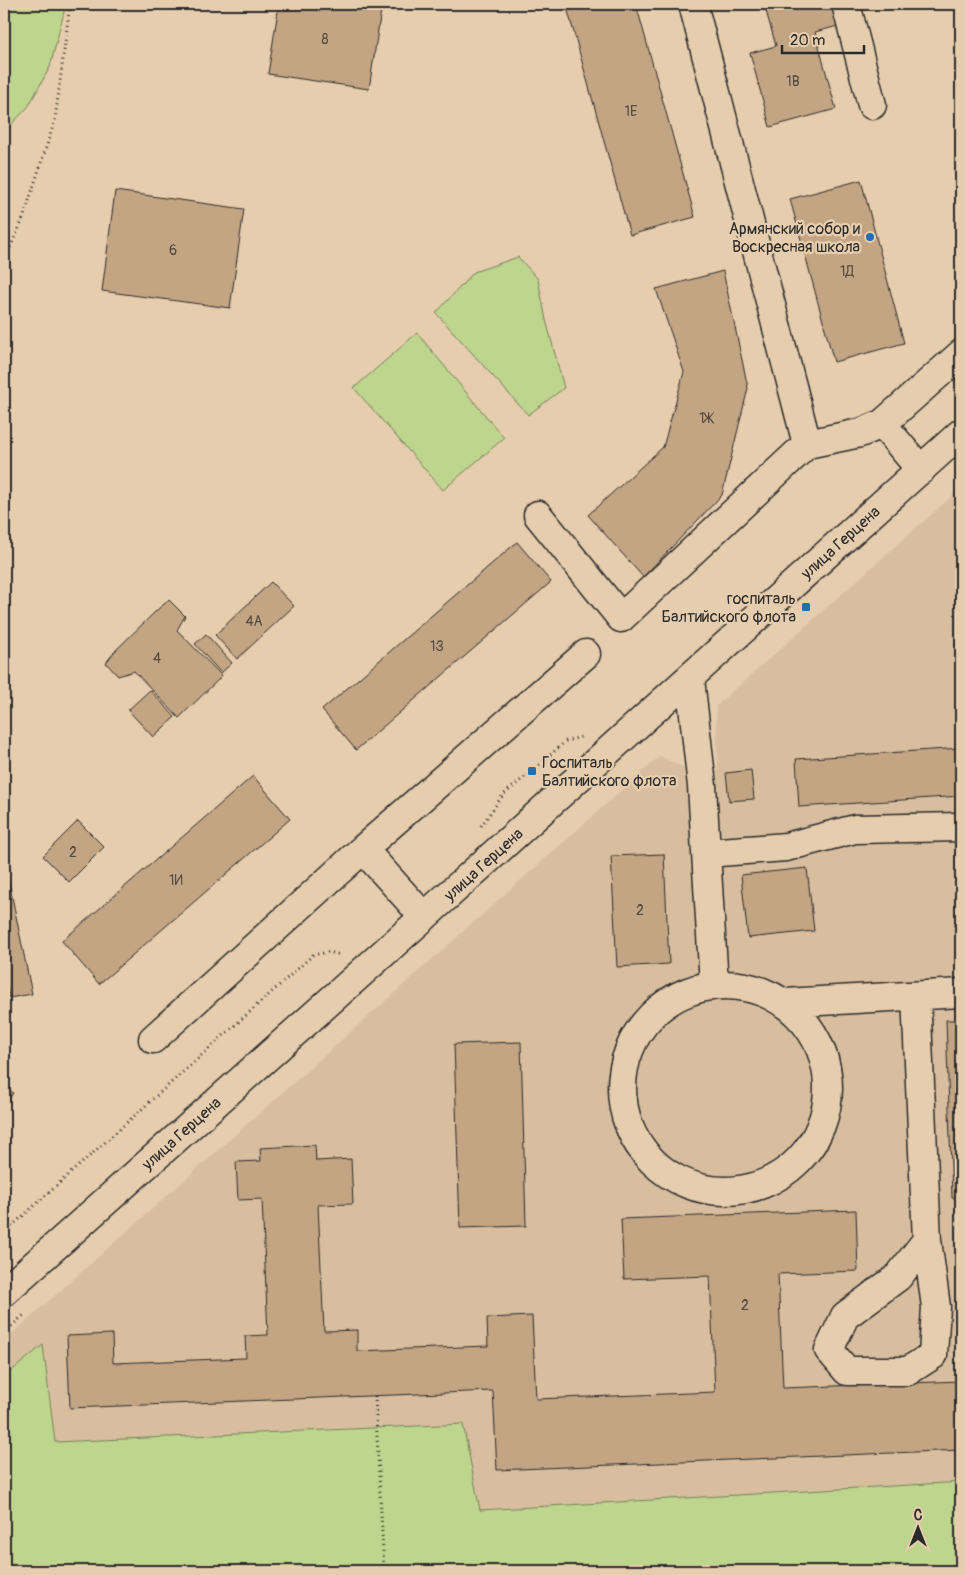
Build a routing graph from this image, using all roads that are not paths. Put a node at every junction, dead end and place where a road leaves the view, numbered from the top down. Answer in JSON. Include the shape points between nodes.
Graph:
{"nodes":[{"id":1,"x":692,"y":4,"type":"edge"},
{"id":2,"x":846,"y":4,"type":"edge"},
{"id":3,"x":872,"y":105,"type":"dead end"},
{"id":4,"x":961,"y":354,"type":"edge"},
{"id":5,"x":882,"y":424,"type":"junction"},
{"id":6,"x":961,"y":433,"type":"edge"},
{"id":7,"x":807,"y":444,"type":"junction"},
{"id":8,"x":921,"y":470,"type":"junction"},
{"id":9,"x":538,"y":515,"type":"dead end"},
{"id":10,"x":586,"y":654,"type":"dead end"},
{"id":11,"x":690,"y":678,"type":"junction"},
{"id":12,"x":961,"y":827,"type":"edge"},
{"id":13,"x":363,"y":849,"type":"junction"},
{"id":14,"x":706,"y":853,"type":"junction"},
{"id":15,"x":424,"y":917,"type":"junction"},
{"id":16,"x":714,"y":985,"type":"junction"},
{"id":17,"x":961,"y":993,"type":"edge"},
{"id":18,"x":916,"y":996,"type":"junction"},
{"id":19,"x":786,"y":1004,"type":"junction"},
{"id":20,"x":153,"y":1040,"type":"dead end"},
{"id":21,"x":927,"y":1240,"type":"junction"},
{"id":22,"x":4,"y":1292,"type":"edge"}],
"edges":[{"from":1,"to":7,"type":"main road"},
{"from":2,"to":3,"type":"main road"},
{"from":4,"to":5,"type":"main road"},
{"from":5,"to":7,"type":"main road","via":[[860,433]]},
{"from":5,"to":8,"type":"main road"},
{"from":6,"to":8,"type":"main road","name":"улица Герцена"},
{"from":7,"to":9,"type":"main road","via":[[621,618]]},
{"from":8,"to":11,"type":"main road","name":"улица Герцена"},
{"from":10,"to":13,"type":"main road"},
{"from":11,"to":14,"type":"main road"},
{"from":11,"to":15,"type":"main road","name":"улица Герцена"},
{"from":12,"to":14,"type":"main road","via":[[855,829],[786,847]]},
{"from":13,"to":15,"type":"main road"},
{"from":13,"to":20,"type":"main road"},
{"from":14,"to":16,"type":"main road"},
{"from":15,"to":22,"type":"main road","name":"улица Герцена"},
{"from":16,"to":19,"type":"main road","via":[[739,985],[764,991]]},
{"from":16,"to":19,"type":"main road","via":[[679,995],[650,1016],[630,1046],[621,1081],[624,1117],[640,1150],[666,1174],[699,1190],[735,1192],[770,1183],[799,1162],[820,1132],[829,1098],[826,1062],[811,1029]]},
{"from":17,"to":18,"type":"main road"},
{"from":18,"to":19,"type":"main road"},
{"from":18,"to":21,"type":"main road"},
{"from":21,"to":21,"type":"main road","via":[[898,1277],[845,1316],[829,1350],[847,1371],[908,1371],[933,1355],[936,1307]]}]}
